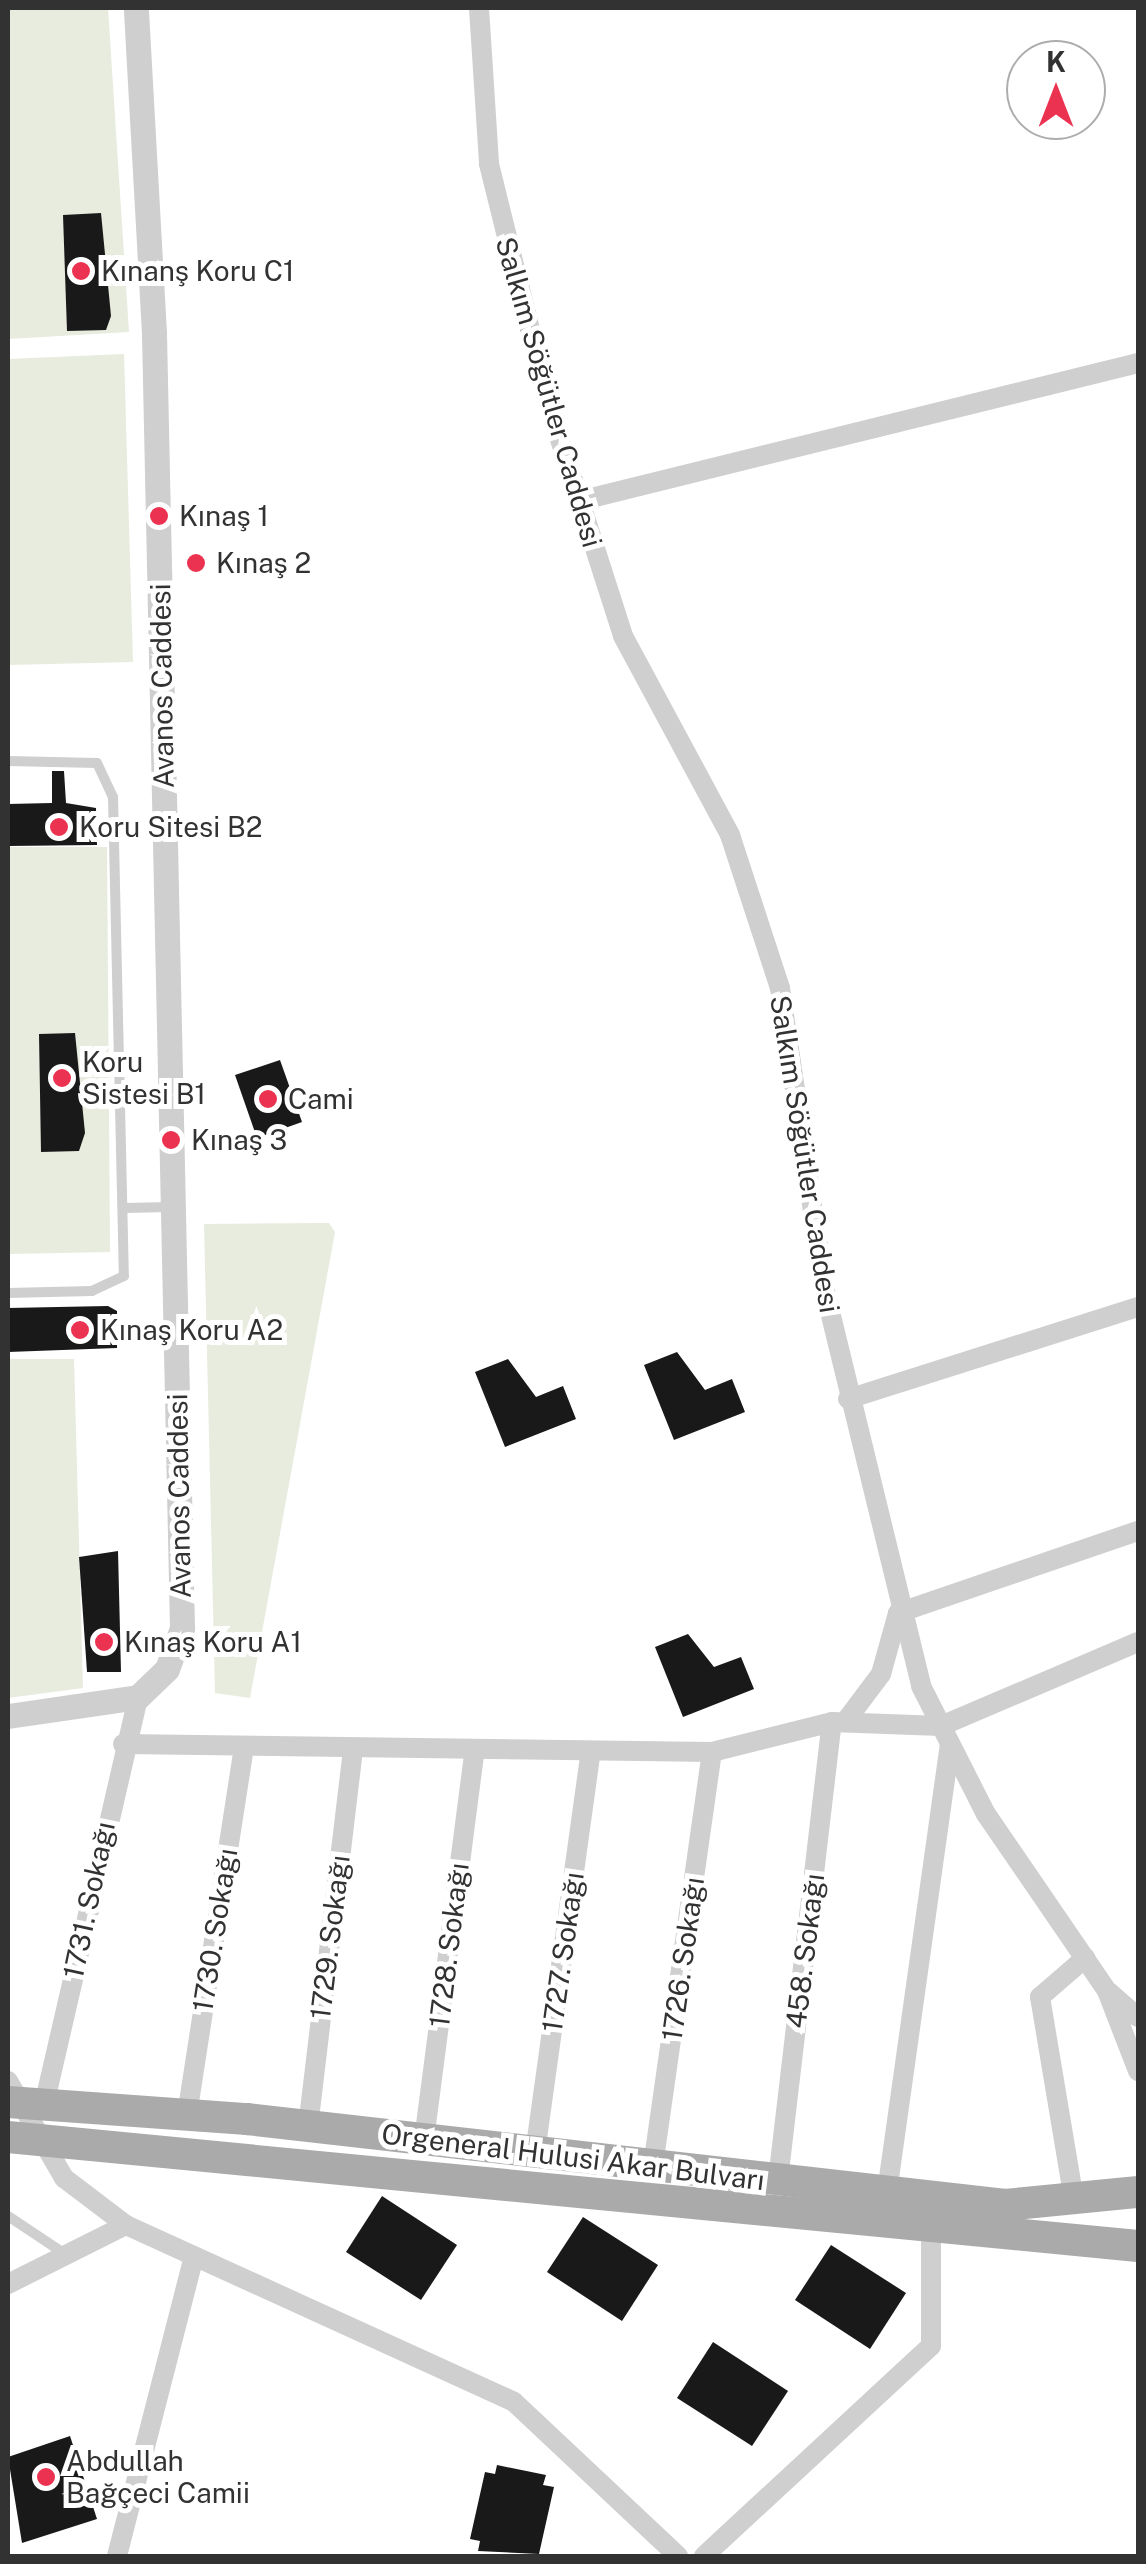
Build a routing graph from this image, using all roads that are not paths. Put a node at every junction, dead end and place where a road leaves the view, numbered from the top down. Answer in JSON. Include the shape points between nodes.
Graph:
{"nodes":[{"id":1,"x":136,"y":8,"type":"edge"},
{"id":2,"x":478,"y":8,"type":"edge"},
{"id":3,"x":1138,"y":363,"type":"edge"},
{"id":4,"x":579,"y":502,"type":"junction"},
{"id":5,"x":8,"y":761,"type":"edge"},
{"id":6,"x":173,"y":1207,"type":"junction"},
{"id":7,"x":123,"y":1208,"type":"junction"},
{"id":8,"x":8,"y":1293,"type":"edge"},
{"id":9,"x":1138,"y":1308,"type":"edge"},
{"id":10,"x":848,"y":1399,"type":"junction"},
{"id":11,"x":1138,"y":1531,"type":"edge"},
{"id":12,"x":898,"y":1612,"type":"junction"},
{"id":13,"x":1138,"y":1642,"type":"edge"},
{"id":14,"x":138,"y":1696,"type":"junction"},
{"id":15,"x":8,"y":1716,"type":"edge"},
{"id":16,"x":839,"y":1722,"type":"junction"},
{"id":17,"x":946,"y":1735,"type":"junction"},
{"id":18,"x":124,"y":1744,"type":"junction"},
{"id":19,"x":244,"y":1746,"type":"junction"},
{"id":20,"x":353,"y":1748,"type":"junction"},
{"id":21,"x":474,"y":1749,"type":"junction"},
{"id":22,"x":591,"y":1751,"type":"junction"},
{"id":23,"x":712,"y":1752,"type":"junction"},
{"id":24,"x":1085,"y":1958,"type":"junction"},
{"id":25,"x":1107,"y":1990,"type":"junction"},
{"id":26,"x":1138,"y":2017,"type":"edge"},
{"id":27,"x":1138,"y":2071,"type":"edge"},
{"id":28,"x":20,"y":2098,"type":"edge"},
{"id":29,"x":187,"y":2115,"type":"junction"},
{"id":30,"x":308,"y":2126,"type":"junction"},
{"id":31,"x":8,"y":2138,"type":"edge"},
{"id":32,"x":424,"y":2140,"type":"junction"},
{"id":33,"x":42,"y":2141,"type":"junction"},
{"id":34,"x":535,"y":2153,"type":"junction"},
{"id":35,"x":653,"y":2166,"type":"junction"},
{"id":36,"x":778,"y":2180,"type":"junction"},
{"id":37,"x":887,"y":2192,"type":"junction"},
{"id":38,"x":1138,"y":2192,"type":"edge"},
{"id":39,"x":1074,"y":2200,"type":"junction"},
{"id":40,"x":8,"y":2216,"type":"edge"},
{"id":41,"x":932,"y":2220,"type":"junction"},
{"id":42,"x":126,"y":2226,"type":"junction"},
{"id":43,"x":1138,"y":2246,"type":"edge"},
{"id":44,"x":67,"y":2255,"type":"junction"},
{"id":45,"x":194,"y":2256,"type":"junction"},
{"id":46,"x":8,"y":2284,"type":"edge"},
{"id":47,"x":117,"y":2556,"type":"edge"},
{"id":48,"x":678,"y":2556,"type":"edge"},
{"id":49,"x":704,"y":2556,"type":"edge"}],
"edges":[{"from":1,"to":6,"type":"street","name":"Avanos Caddesi","via":[[154,333]]},
{"from":2,"to":4,"type":"street","name":"Salkım Söğütler Caddesi","via":[[496,204]]},
{"from":3,"to":4,"type":"street"},
{"from":4,"to":10,"type":"street","name":"Salkım Söğütler Caddesi","via":[[623,636],[714,799],[766,936]]},
{"from":5,"to":7,"type":"lane","via":[[97,763],[109,778]]},
{"from":6,"to":7,"type":"lane"},
{"from":6,"to":14,"type":"street","name":"Avanos Caddesi","via":[[182,1628],[168,1669]]},
{"from":7,"to":8,"type":"lane","via":[[124,1276],[114,1286]]},
{"from":9,"to":10,"type":"street"},
{"from":10,"to":12,"type":"street","name":"Salkım Söğütler Caddesi"},
{"from":11,"to":12,"type":"street"},
{"from":12,"to":16,"type":"street","via":[[881,1674]]},
{"from":12,"to":17,"type":"street","name":"Salkım Söğütler Caddesi"},
{"from":13,"to":17,"type":"street"},
{"from":14,"to":15,"type":"street"},
{"from":14,"to":18,"type":"street","name":"1731. Sokağı"},
{"from":16,"to":17,"type":"street"},
{"from":16,"to":23,"type":"street"},
{"from":16,"to":36,"type":"street","name":"458. Sokağı"},
{"from":17,"to":24,"type":"street","name":"Salkım Söğütler Caddesi","via":[[986,1814]]},
{"from":17,"to":37,"type":"street"},
{"from":18,"to":19,"type":"street"},
{"from":18,"to":28,"type":"street","name":"1731. Sokağı"},
{"from":19,"to":20,"type":"street"},
{"from":19,"to":29,"type":"street","name":"1730. Sokağı"},
{"from":20,"to":21,"type":"street"},
{"from":20,"to":30,"type":"street","name":"1729. Sokağı"},
{"from":21,"to":22,"type":"street"},
{"from":21,"to":32,"type":"street","name":"1728. Sokağı"},
{"from":22,"to":23,"type":"street"},
{"from":22,"to":34,"type":"street","name":"1727. Sokağı"},
{"from":23,"to":35,"type":"street","name":"1726. Sokağı"},
{"from":24,"to":25,"type":"street","name":"Salkım Söğütler Caddesi"},
{"from":24,"to":39,"type":"street","via":[[1040,1998]]},
{"from":25,"to":26,"type":"street","name":"Salkım Söğütler Caddesi"},
{"from":25,"to":27,"type":"street","name":"Salkım Söğütler Caddesi"},
{"from":28,"to":29,"type":"main road","name":"Orgeneral Hulusi Akar Bulvarı"},
{"from":28,"to":33,"type":"street"},
{"from":29,"to":30,"type":"main road","name":"Orgeneral Hulusi Akar Bulvarı"},
{"from":30,"to":32,"type":"main road","name":"Orgeneral Hulusi Akar Bulvarı"},
{"from":31,"to":33,"type":"main road","name":"Orgeneral Hulusi Akar Bulvarı"},
{"from":32,"to":34,"type":"main road","name":"Orgeneral Hulusi Akar Bulvarı"},
{"from":33,"to":41,"type":"main road","name":"Orgeneral Hulusi Akar Bulvarı"},
{"from":33,"to":42,"type":"street","via":[[64,2178]]},
{"from":34,"to":35,"type":"main road","name":"Orgeneral Hulusi Akar Bulvarı"},
{"from":35,"to":36,"type":"main road","name":"Orgeneral Hulusi Akar Bulvarı"},
{"from":36,"to":37,"type":"main road","name":"Orgeneral Hulusi Akar Bulvarı"},
{"from":37,"to":39,"type":"main road","name":"Orgeneral Hulusi Akar Bulvarı","via":[[1005,2205]]},
{"from":38,"to":39,"type":"main road","name":"Orgeneral Hulusi Akar Bulvarı"},
{"from":40,"to":44,"type":"lane"},
{"from":41,"to":43,"type":"main road","name":"Orgeneral Hulusi Akar Bulvarı"},
{"from":41,"to":49,"type":"street","via":[[931,2346]]},
{"from":42,"to":44,"type":"street"},
{"from":42,"to":45,"type":"street"},
{"from":44,"to":46,"type":"street"},
{"from":45,"to":47,"type":"street"},
{"from":45,"to":48,"type":"street","via":[[514,2402]]}]}
